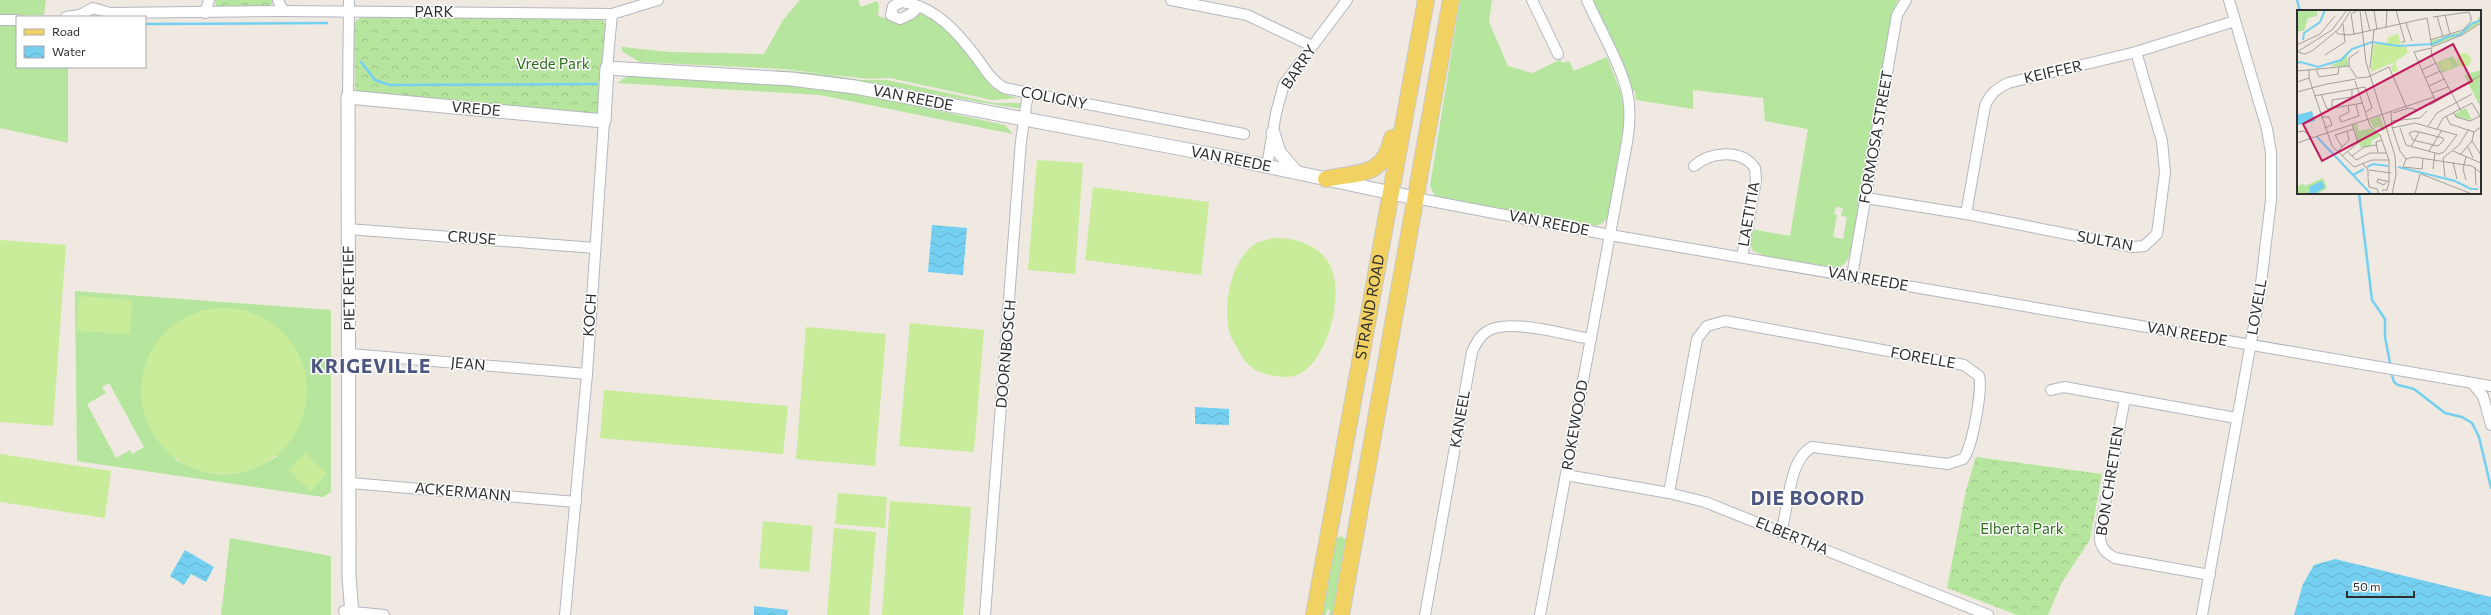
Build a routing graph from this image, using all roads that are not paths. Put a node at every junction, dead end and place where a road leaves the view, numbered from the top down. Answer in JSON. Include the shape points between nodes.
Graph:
{"nodes":[{"id":1,"x":209,"y":0,"type":"edge"},
{"id":2,"x":278,"y":0,"type":"edge"},
{"id":3,"x":349,"y":0,"type":"edge"},
{"id":4,"x":658,"y":0,"type":"edge"},
{"id":5,"x":1171,"y":0,"type":"edge"},
{"id":6,"x":1347,"y":0,"type":"edge"},
{"id":7,"x":1426,"y":0,"type":"edge"},
{"id":8,"x":1450,"y":0,"type":"edge"},
{"id":9,"x":1532,"y":0,"type":"edge"},
{"id":10,"x":1587,"y":0,"type":"edge"},
{"id":11,"x":1906,"y":0,"type":"edge"},
{"id":12,"x":2229,"y":0,"type":"edge"},
{"id":13,"x":628,"y":4,"type":"edge"},
{"id":14,"x":919,"y":6,"type":"junction"},
{"id":15,"x":283,"y":11,"type":"junction"},
{"id":16,"x":349,"y":12,"type":"junction"},
{"id":17,"x":205,"y":13,"type":"junction"},
{"id":18,"x":612,"y":14,"type":"junction"},
{"id":19,"x":73,"y":16,"type":"edge"},
{"id":20,"x":0,"y":20,"type":"edge"},
{"id":21,"x":16,"y":20,"type":"edge"},
{"id":22,"x":2235,"y":21,"type":"junction"},
{"id":23,"x":1312,"y":46,"type":"junction"},
{"id":24,"x":2136,"y":52,"type":"junction"},
{"id":25,"x":1558,"y":54,"type":"dead end"},
{"id":26,"x":607,"y":68,"type":"junction"},
{"id":27,"x":1028,"y":93,"type":"junction"},
{"id":28,"x":348,"y":97,"type":"junction"},
{"id":29,"x":1408,"y":101,"type":"junction"},
{"id":30,"x":1023,"y":119,"type":"junction"},
{"id":31,"x":604,"y":121,"type":"junction"},
{"id":32,"x":1273,"y":133,"type":"junction"},
{"id":33,"x":1244,"y":134,"type":"dead end"},
{"id":34,"x":1267,"y":166,"type":"junction"},
{"id":35,"x":1694,"y":166,"type":"dead end"},
{"id":36,"x":1296,"y":172,"type":"junction"},
{"id":37,"x":1326,"y":178,"type":"junction"},
{"id":38,"x":1390,"y":193,"type":"junction"},
{"id":39,"x":1415,"y":198,"type":"junction"},
{"id":40,"x":1866,"y":198,"type":"junction"},
{"id":41,"x":1966,"y":214,"type":"junction"},
{"id":42,"x":348,"y":229,"type":"junction"},
{"id":43,"x":1610,"y":235,"type":"junction"},
{"id":44,"x":595,"y":248,"type":"junction"},
{"id":45,"x":1742,"y":257,"type":"junction"},
{"id":46,"x":1852,"y":276,"type":"junction"},
{"id":47,"x":1591,"y":339,"type":"junction"},
{"id":48,"x":2250,"y":345,"type":"junction"},
{"id":49,"x":350,"y":354,"type":"junction"},
{"id":50,"x":587,"y":374,"type":"junction"},
{"id":51,"x":2472,"y":383,"type":"junction"},
{"id":52,"x":2491,"y":386,"type":"edge"},
{"id":53,"x":2051,"y":390,"type":"dead end"},
{"id":54,"x":2124,"y":398,"type":"junction"},
{"id":55,"x":2236,"y":418,"type":"junction"},
{"id":56,"x":2491,"y":425,"type":"edge"},
{"id":57,"x":1566,"y":475,"type":"junction"},
{"id":58,"x":350,"y":483,"type":"junction"},
{"id":59,"x":1668,"y":493,"type":"junction"},
{"id":60,"x":576,"y":502,"type":"junction"},
{"id":61,"x":1781,"y":532,"type":"junction"},
{"id":62,"x":2210,"y":575,"type":"junction"},
{"id":63,"x":348,"y":613,"type":"edge"},
{"id":64,"x":374,"y":614,"type":"edge"},
{"id":65,"x":384,"y":615,"type":"edge"},
{"id":66,"x":565,"y":615,"type":"edge"},
{"id":67,"x":985,"y":615,"type":"edge"},
{"id":68,"x":1314,"y":615,"type":"edge"},
{"id":69,"x":1341,"y":615,"type":"edge"},
{"id":70,"x":1424,"y":615,"type":"edge"},
{"id":71,"x":1540,"y":615,"type":"edge"},
{"id":72,"x":1988,"y":615,"type":"edge"},
{"id":73,"x":2202,"y":615,"type":"edge"}],
"edges":[{"from":1,"to":17,"type":"street"},
{"from":2,"to":15,"type":"street"},
{"from":3,"to":16,"type":"street","name":"PIET RETIEF"},
{"from":4,"to":13,"type":"street","name":"PARK"},
{"from":5,"to":23,"type":"street","via":[[1247,15]]},
{"from":6,"to":23,"type":"street","name":"BARRY"},
{"from":7,"to":29,"type":"main road","name":"STRAND ROAD"},
{"from":8,"to":39,"type":"main road","name":"STRAND ROAD"},
{"from":9,"to":25,"type":"street"},
{"from":10,"to":43,"type":"street","name":"ROKEWOOD","via":[[1621,75],[1629,104],[1628,136]]},
{"from":11,"to":40,"type":"street","name":"FORMOSA STREET","via":[[1897,15]]},
{"from":12,"to":22,"type":"street","name":"LOVELL"},
{"from":13,"to":18,"type":"street","name":"PARK"},
{"from":14,"to":14,"type":"street","name":"COLIGNY","via":[[905,17],[896,19],[890,13],[897,3]]},
{"from":14,"to":27,"type":"street","name":"COLIGNY","via":[[953,28],[997,84],[1010,90]]},
{"from":15,"to":16,"type":"street","name":"PARK"},
{"from":15,"to":17,"type":"street","name":"PARK"},
{"from":16,"to":18,"type":"street","name":"PARK"},
{"from":16,"to":28,"type":"street","name":"PIET RETIEF"},
{"from":17,"to":19,"type":"street","name":"PARK","via":[[110,14],[93,8]]},
{"from":18,"to":26,"type":"street","name":"KOCH"},
{"from":20,"to":21,"type":"street"},
{"from":22,"to":24,"type":"street","name":"KEIFFER"},
{"from":22,"to":48,"type":"street","name":"LOVELL","via":[[2263,116],[2271,153],[2268,240]]},
{"from":23,"to":32,"type":"street","name":"BARRY","via":[[1284,84]]},
{"from":24,"to":41,"type":"street","name":"KEIFFER","via":[[2008,83],[1991,93],[1984,106]]},
{"from":24,"to":41,"type":"street","name":"SULTAN","via":[[2165,156],[2159,224],[2157,234],[2149,243],[2144,246],[2132,246]]},
{"from":26,"to":30,"type":"street","name":"VAN REEDE","via":[[848,86]]},
{"from":26,"to":31,"type":"street","name":"KOCH"},
{"from":27,"to":30,"type":"street","name":"DOORNBOSCH"},
{"from":27,"to":33,"type":"street","name":"COLIGNY"},
{"from":28,"to":31,"type":"street","name":"VREDE"},
{"from":28,"to":42,"type":"street","name":"PIET RETIEF"},
{"from":29,"to":37,"type":"main road","via":[[1397,119],[1391,146],[1380,165],[1373,170]]},
{"from":29,"to":38,"type":"main road","name":"STRAND ROAD"},
{"from":30,"to":34,"type":"street","name":"VAN REEDE"},
{"from":30,"to":67,"type":"street","name":"DOORNBOSCH"},
{"from":31,"to":44,"type":"street","name":"KOCH"},
{"from":32,"to":34,"type":"street","name":"BARRY"},
{"from":32,"to":36,"type":"street","via":[[1279,152]]},
{"from":34,"to":36,"type":"street","name":"VAN REEDE"},
{"from":35,"to":45,"type":"street","name":"LAETITIA","via":[[1707,157],[1726,154],[1749,161],[1755,168],[1756,180]]},
{"from":36,"to":37,"type":"street","name":"VAN REEDE"},
{"from":37,"to":38,"type":"street","name":"VAN REEDE"},
{"from":38,"to":39,"type":"street","name":"VAN REEDE"},
{"from":38,"to":68,"type":"main road","name":"STRAND ROAD"},
{"from":39,"to":43,"type":"street","name":"VAN REEDE"},
{"from":39,"to":69,"type":"main road","name":"STRAND ROAD"},
{"from":40,"to":41,"type":"street","name":"SULTAN"},
{"from":40,"to":46,"type":"street","name":"FORMOSA STREET"},
{"from":42,"to":44,"type":"street","name":"CRUSE"},
{"from":42,"to":49,"type":"street","name":"PIET RETIEF"},
{"from":43,"to":45,"type":"street","name":"VAN REEDE"},
{"from":43,"to":47,"type":"street","name":"ROKEWOOD"},
{"from":44,"to":50,"type":"street","name":"KOCH"},
{"from":45,"to":46,"type":"street","name":"VAN REEDE"},
{"from":46,"to":48,"type":"street","name":"VAN REEDE"},
{"from":47,"to":57,"type":"street","name":"ROKEWOOD"},
{"from":47,"to":70,"type":"street","name":"KANEEL","via":[[1511,326],[1494,328],[1479,339],[1472,352]]},
{"from":48,"to":51,"type":"street","name":"VAN REEDE"},
{"from":48,"to":55,"type":"street","name":"LOVELL"},
{"from":49,"to":50,"type":"street","name":"JEAN"},
{"from":49,"to":58,"type":"street","name":"PIET RETIEF"},
{"from":50,"to":60,"type":"street","name":"KOCH"},
{"from":51,"to":52,"type":"street","name":"VAN REEDE"},
{"from":51,"to":56,"type":"street","via":[[2483,396]]},
{"from":53,"to":54,"type":"street","via":[[2064,387]]},
{"from":54,"to":55,"type":"street"},
{"from":54,"to":62,"type":"street","name":"BON CHRETIEN","via":[[2100,543],[2103,549],[2115,558]]},
{"from":55,"to":62,"type":"street","name":"LOVELL"},
{"from":57,"to":59,"type":"street","name":"ELBERTHA"},
{"from":57,"to":71,"type":"street","name":"ROKEWOOD"},
{"from":58,"to":60,"type":"street","name":"ACKERMANN"},
{"from":58,"to":63,"type":"street","name":"PIET RETIEF"},
{"from":59,"to":61,"type":"street","name":"ELBERTHA","via":[[1706,502]]},
{"from":59,"to":61,"type":"street","name":"FORELLE","via":[[1697,339],[1707,326],[1725,321],[1964,365],[1979,376],[1981,387],[1969,450],[1963,459],[1948,464],[1812,447],[1804,452],[1796,466]]},
{"from":60,"to":66,"type":"street","name":"KOCH"},
{"from":61,"to":72,"type":"street","name":"ELBERTHA"},
{"from":62,"to":73,"type":"street","name":"LOVELL"},
{"from":63,"to":64,"type":"street"},
{"from":64,"to":65,"type":"street"}]}
